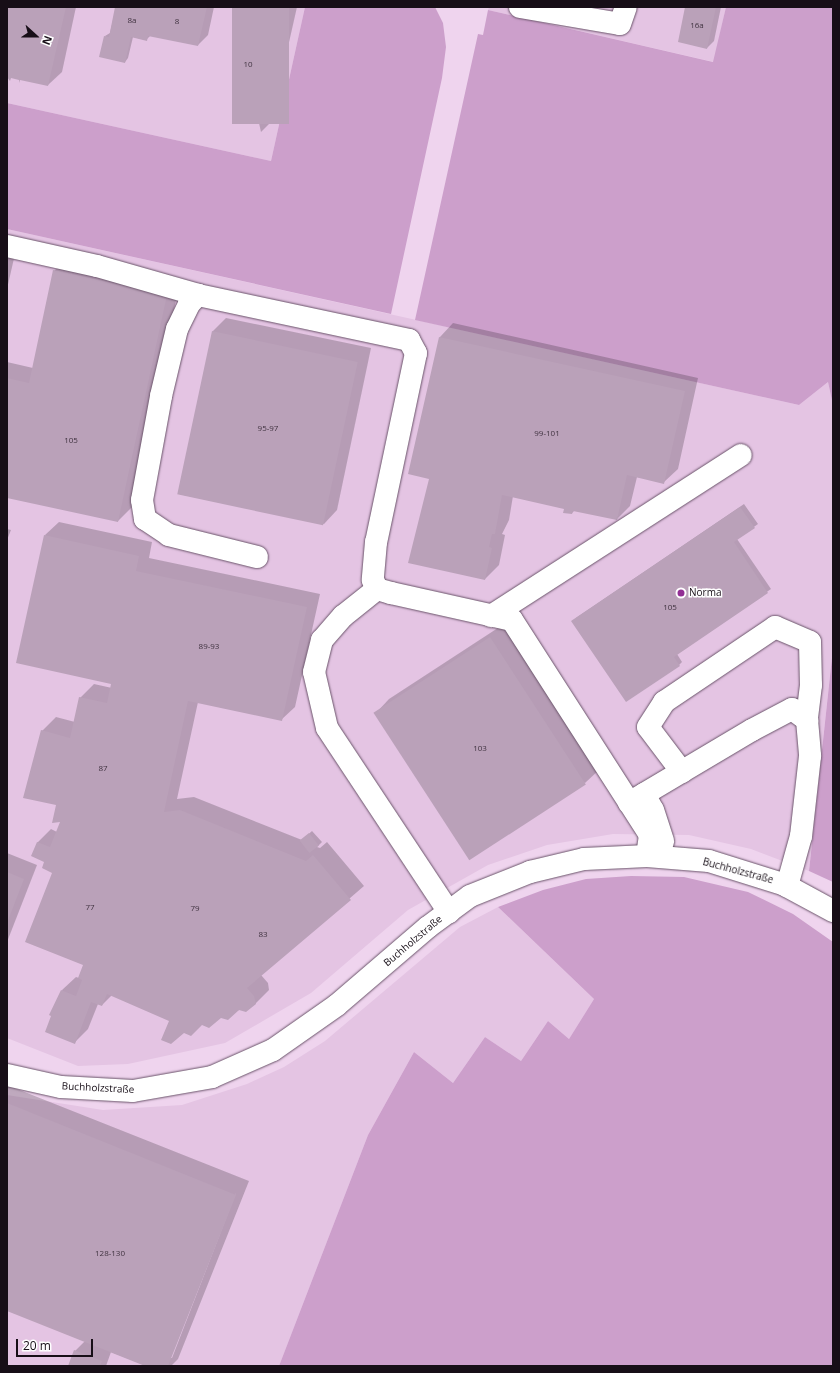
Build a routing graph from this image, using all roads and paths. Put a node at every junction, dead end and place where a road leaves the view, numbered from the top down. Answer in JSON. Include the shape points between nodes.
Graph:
{"nodes":[{"id":1,"x":520,"y":7,"type":"edge"},
{"id":2,"x":626,"y":7,"type":"edge"},
{"id":3,"x":7,"y":246,"type":"edge"},
{"id":4,"x":198,"y":295,"type":"junction"},
{"id":5,"x":742,"y":455,"type":"dead end"},
{"id":6,"x":257,"y":557,"type":"dead end"},
{"id":7,"x":377,"y":589,"type":"junction"},
{"id":8,"x":491,"y":616,"type":"junction"},
{"id":9,"x":807,"y":720,"type":"junction"},
{"id":10,"x":682,"y":772,"type":"junction"},
{"id":11,"x":637,"y":798,"type":"junction"},
{"id":12,"x":647,"y":856,"type":"junction"},
{"id":13,"x":668,"y":857,"type":"junction"},
{"id":14,"x":787,"y":886,"type":"junction"},
{"id":15,"x":833,"y":911,"type":"edge"},
{"id":16,"x":449,"y":912,"type":"junction"},
{"id":17,"x":7,"y":1075,"type":"edge"}],
"edges":[{"from":1,"to":2,"type":"street","via":[[620,24]]},
{"from":3,"to":4,"type":"street","via":[[97,266]]},
{"from":4,"to":6,"type":"street","via":[[189,304],[177,329],[161,396],[142,500],[145,519],[169,535]]},
{"from":4,"to":7,"type":"street","via":[[409,340],[413,346],[416,353],[376,542],[373,580]]},
{"from":5,"to":8,"type":"street"},
{"from":7,"to":8,"type":"street"},
{"from":7,"to":16,"type":"street","via":[[343,616],[322,640],[314,672],[327,728]]},
{"from":8,"to":11,"type":"street","via":[[512,620],[518,627]]},
{"from":9,"to":10,"type":"street","via":[[792,709]]},
{"from":9,"to":10,"type":"street","via":[[811,685],[810,642],[775,627],[664,702],[648,727]]},
{"from":9,"to":14,"type":"street","via":[[810,756],[801,836]]},
{"from":10,"to":11,"type":"street"},
{"from":11,"to":12,"type":"street","via":[[650,835]]},
{"from":11,"to":13,"type":"street","via":[[653,810]]},
{"from":12,"to":13,"type":"street","name":"Buchholzstraße"},
{"from":12,"to":16,"type":"street","name":"Buchholzstraße","via":[[584,859],[530,872],[470,896]]},
{"from":13,"to":14,"type":"street","name":"Buchholzstraße","via":[[709,861]]},
{"from":14,"to":15,"type":"street","name":"Buchholzstraße"},
{"from":16,"to":17,"type":"street","name":"Buchholzstraße","via":[[337,1005],[273,1050],[212,1077],[133,1091],[61,1087]]}]}
